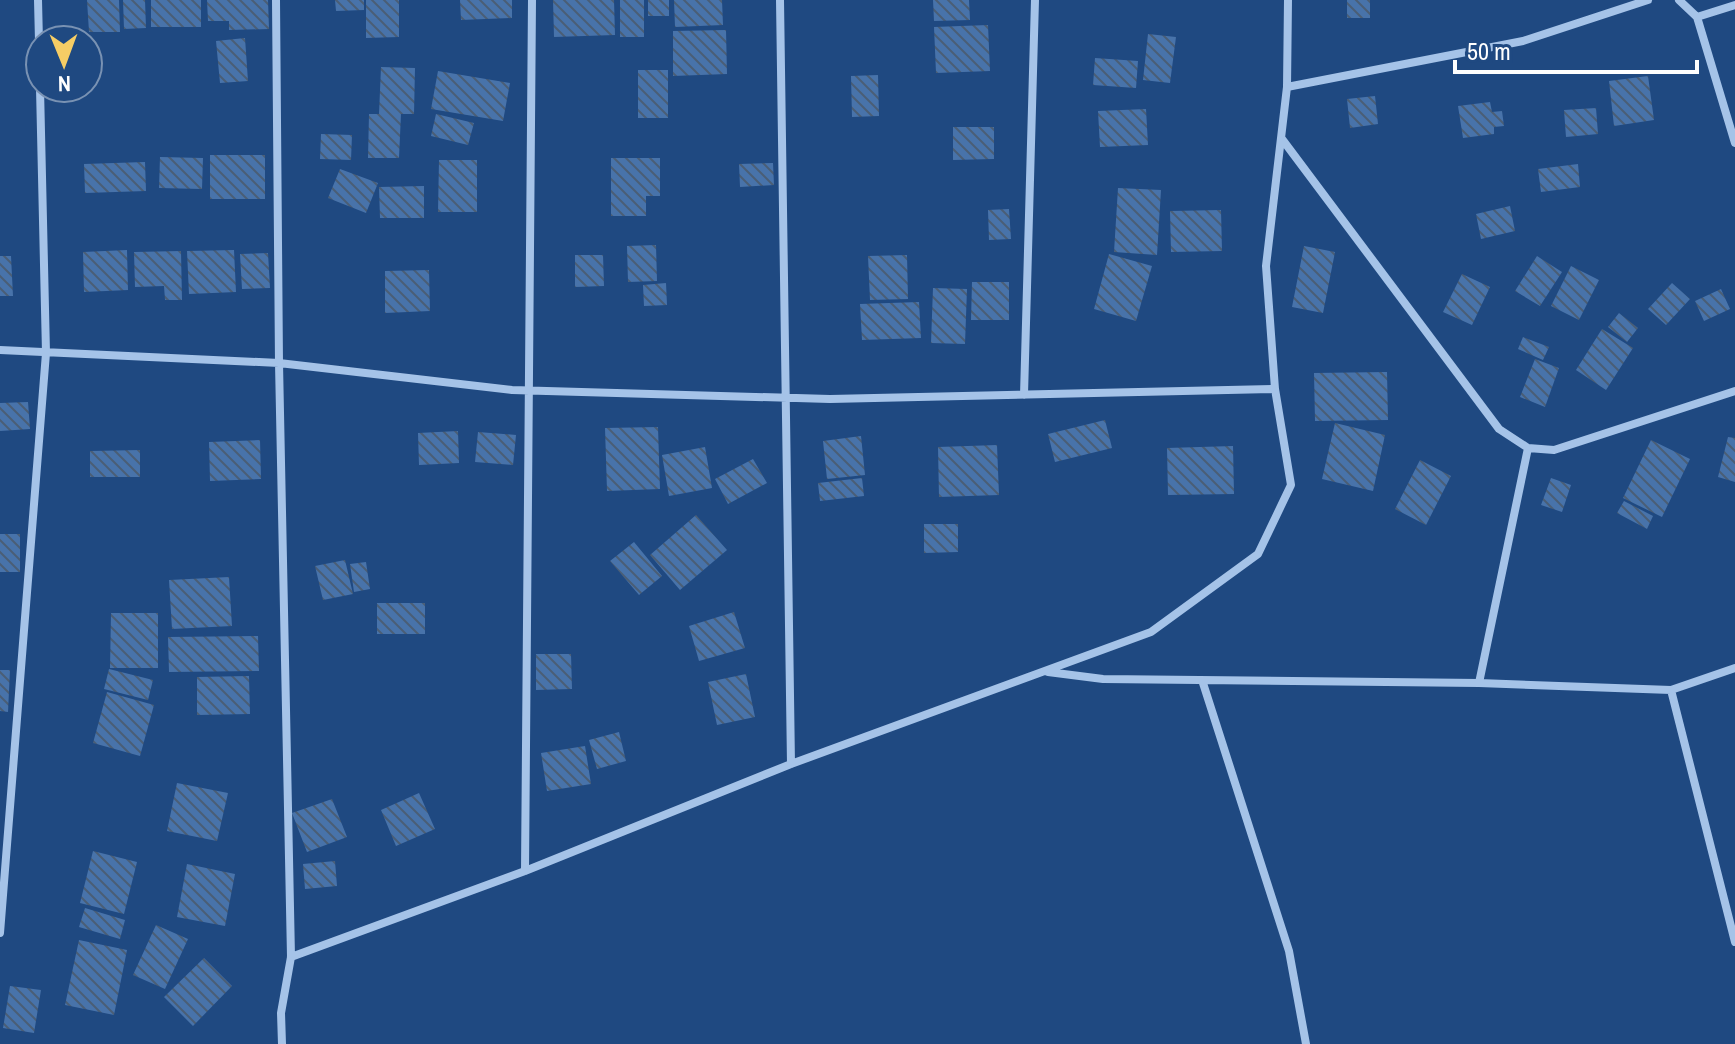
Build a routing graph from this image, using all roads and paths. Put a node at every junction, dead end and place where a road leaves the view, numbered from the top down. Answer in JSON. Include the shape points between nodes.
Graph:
{"nodes":[{"id":1,"x":38,"y":0,"type":"edge"},
{"id":2,"x":276,"y":0,"type":"edge"},
{"id":3,"x":532,"y":0,"type":"edge"},
{"id":4,"x":780,"y":0,"type":"edge"},
{"id":5,"x":1035,"y":0,"type":"edge"},
{"id":6,"x":1288,"y":0,"type":"edge"},
{"id":7,"x":1648,"y":0,"type":"edge"},
{"id":8,"x":1679,"y":0,"type":"edge"},
{"id":9,"x":1735,"y":5,"type":"edge"},
{"id":10,"x":1697,"y":17,"type":"junction"},
{"id":11,"x":39,"y":24,"type":"edge"},
{"id":12,"x":1287,"y":87,"type":"junction"},
{"id":13,"x":40,"y":104,"type":"edge"},
{"id":14,"x":1282,"y":139,"type":"junction"},
{"id":15,"x":1735,"y":143,"type":"edge"},
{"id":16,"x":0,"y":350,"type":"edge"},
{"id":17,"x":46,"y":353,"type":"junction"},
{"id":18,"x":279,"y":363,"type":"junction"},
{"id":19,"x":1275,"y":389,"type":"junction"},
{"id":20,"x":530,"y":391,"type":"junction"},
{"id":21,"x":1735,"y":391,"type":"edge"},
{"id":22,"x":1024,"y":395,"type":"junction"},
{"id":23,"x":786,"y":398,"type":"junction"},
{"id":24,"x":1528,"y":448,"type":"junction"},
{"id":25,"x":1735,"y":668,"type":"edge"},
{"id":26,"x":1044,"y":671,"type":"junction"},
{"id":27,"x":1202,"y":680,"type":"junction"},
{"id":28,"x":1479,"y":683,"type":"junction"},
{"id":29,"x":1671,"y":690,"type":"junction"},
{"id":30,"x":791,"y":764,"type":"junction"},
{"id":31,"x":525,"y":871,"type":"junction"},
{"id":32,"x":0,"y":933,"type":"edge"},
{"id":33,"x":1735,"y":942,"type":"edge"},
{"id":34,"x":291,"y":957,"type":"junction"},
{"id":35,"x":282,"y":1044,"type":"edge"},
{"id":36,"x":1306,"y":1044,"type":"edge"}],
"edges":[{"from":1,"to":11,"type":"street"},
{"from":2,"to":18,"type":"street"},
{"from":3,"to":20,"type":"street"},
{"from":4,"to":23,"type":"street"},
{"from":5,"to":22,"type":"street"},
{"from":6,"to":12,"type":"street"},
{"from":7,"to":12,"type":"street","via":[[1523,41]]},
{"from":8,"to":10,"type":"street"},
{"from":9,"to":10,"type":"street"},
{"from":10,"to":15,"type":"street"},
{"from":12,"to":14,"type":"street"},
{"from":13,"to":17,"type":"street"},
{"from":14,"to":19,"type":"street","via":[[1266,266]]},
{"from":14,"to":24,"type":"street","via":[[1499,429]]},
{"from":16,"to":17,"type":"street"},
{"from":17,"to":18,"type":"street"},
{"from":17,"to":32,"type":"street"},
{"from":18,"to":20,"type":"street"},
{"from":18,"to":34,"type":"street"},
{"from":19,"to":22,"type":"street"},
{"from":19,"to":26,"type":"street","via":[[1291,485],[1258,554],[1151,632]]},
{"from":20,"to":23,"type":"street"},
{"from":20,"to":31,"type":"street"},
{"from":21,"to":24,"type":"street","via":[[1554,450]]},
{"from":22,"to":23,"type":"street"},
{"from":23,"to":30,"type":"street"},
{"from":24,"to":28,"type":"street"},
{"from":25,"to":29,"type":"street"},
{"from":26,"to":27,"type":"street","via":[[1103,679]]},
{"from":26,"to":30,"type":"street"},
{"from":27,"to":28,"type":"street"},
{"from":27,"to":36,"type":"street","via":[[1289,951]]},
{"from":28,"to":29,"type":"street"},
{"from":29,"to":33,"type":"street"},
{"from":30,"to":31,"type":"street"},
{"from":31,"to":34,"type":"street"},
{"from":34,"to":35,"type":"street","via":[[281,1013]]}]}
